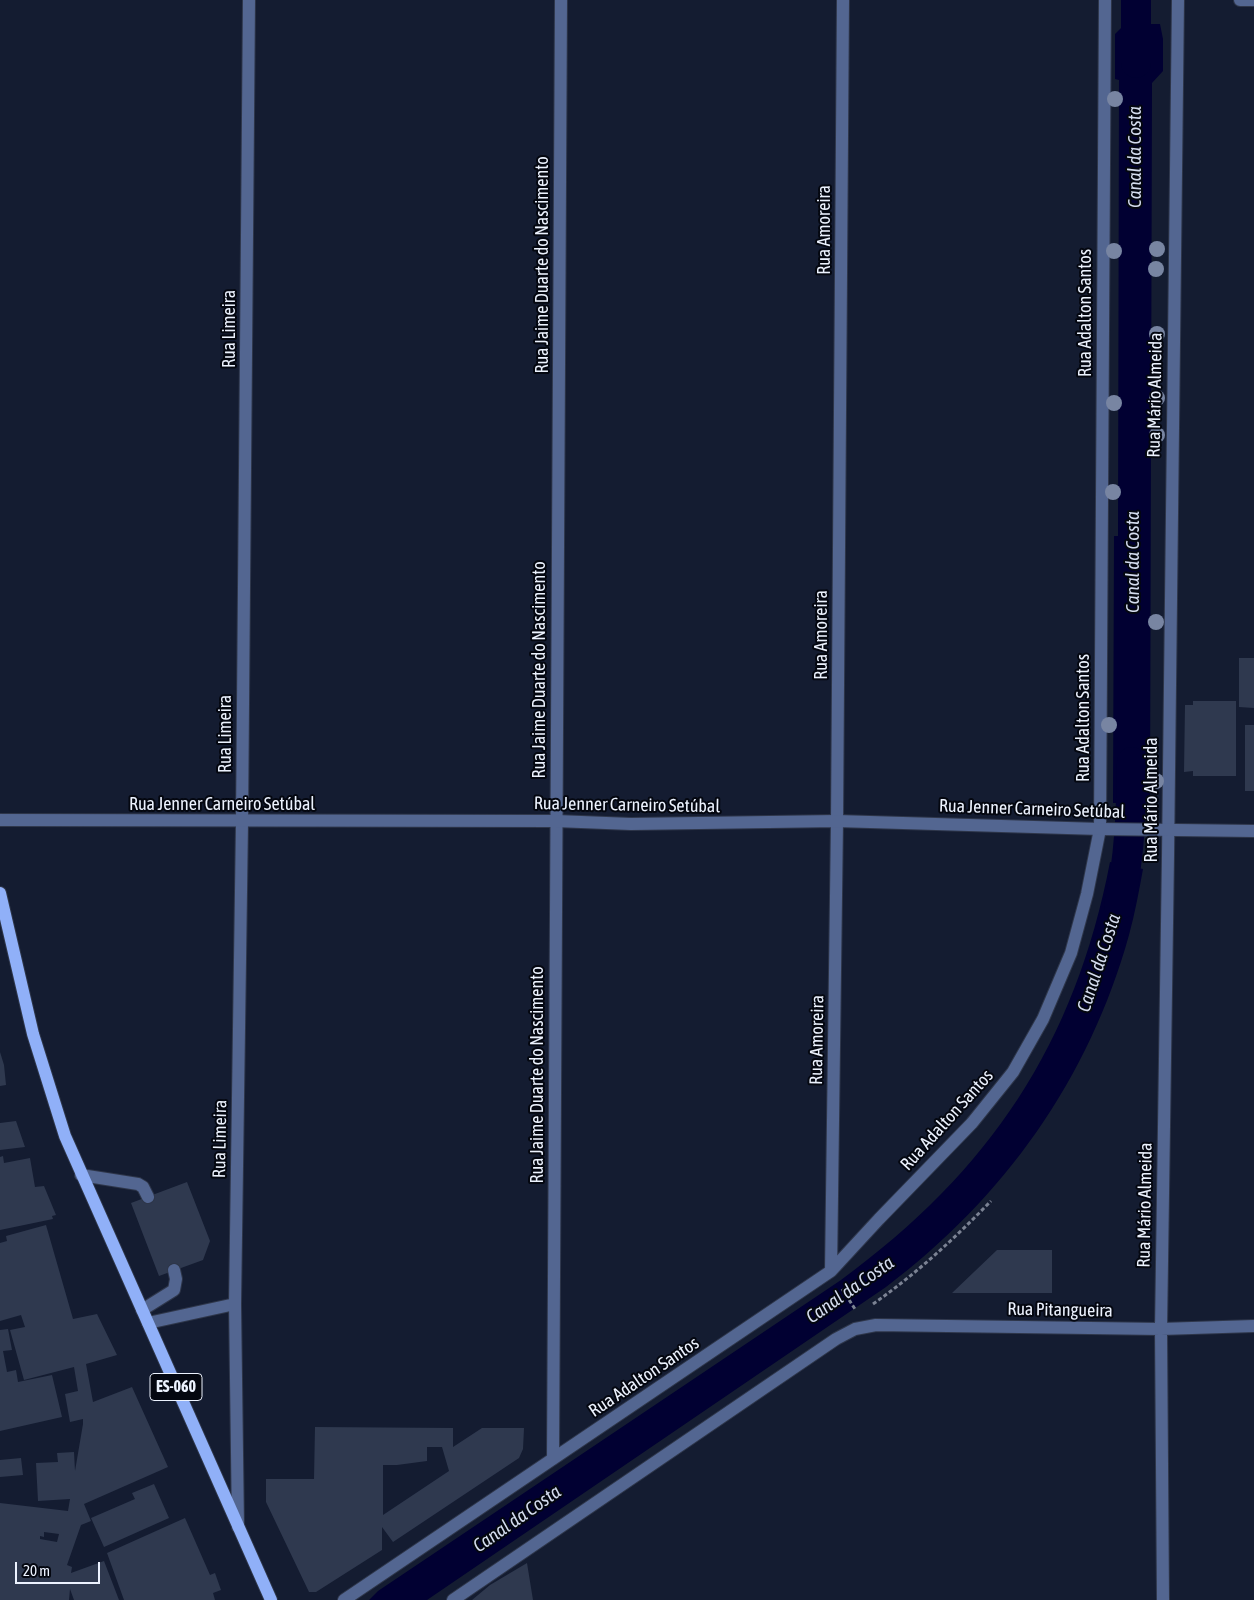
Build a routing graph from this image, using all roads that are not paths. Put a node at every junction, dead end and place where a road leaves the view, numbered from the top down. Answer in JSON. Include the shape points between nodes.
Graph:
{"nodes":[{"id":1,"x":249,"y":0,"type":"edge"},
{"id":2,"x":561,"y":0,"type":"edge"},
{"id":3,"x":843,"y":0,"type":"edge"},
{"id":4,"x":1105,"y":0,"type":"edge"},
{"id":5,"x":1178,"y":0,"type":"edge"},
{"id":6,"x":1240,"y":0,"type":"edge"},
{"id":7,"x":1254,"y":0,"type":"edge"},
{"id":8,"x":0,"y":820,"type":"edge"},
{"id":9,"x":556,"y":821,"type":"junction"},
{"id":10,"x":838,"y":821,"type":"junction"},
{"id":11,"x":242,"y":822,"type":"junction"},
{"id":12,"x":1105,"y":829,"type":"junction"},
{"id":13,"x":1168,"y":830,"type":"junction"},
{"id":14,"x":1254,"y":830,"type":"edge"},
{"id":15,"x":0,"y":894,"type":"edge"},
{"id":16,"x":81,"y":1175,"type":"junction"},
{"id":17,"x":148,"y":1197,"type":"dead end"},
{"id":18,"x":174,"y":1270,"type":"dead end"},
{"id":19,"x":831,"y":1271,"type":"junction"},
{"id":20,"x":235,"y":1304,"type":"junction"},
{"id":21,"x":142,"y":1310,"type":"junction"},
{"id":22,"x":148,"y":1323,"type":"junction"},
{"id":23,"x":1254,"y":1326,"type":"edge"},
{"id":24,"x":1161,"y":1329,"type":"junction"},
{"id":25,"x":553,"y":1459,"type":"junction"},
{"id":26,"x":238,"y":1528,"type":"junction"},
{"id":27,"x":270,"y":1600,"type":"edge"},
{"id":28,"x":344,"y":1600,"type":"edge"},
{"id":29,"x":454,"y":1600,"type":"edge"},
{"id":30,"x":1163,"y":1600,"type":"edge"}],
"edges":[{"from":1,"to":11,"type":"street","name":"Rua Limeira"},
{"from":2,"to":9,"type":"street","name":"Rua Jaime Duarte do Nascimento"},
{"from":3,"to":10,"type":"street","name":"Rua Amoreira"},
{"from":4,"to":12,"type":"street","name":"Rua Adalton Santos"},
{"from":5,"to":13,"type":"street","name":"Rua Mário Almeida"},
{"from":6,"to":7,"type":"street"},
{"from":8,"to":11,"type":"street","name":"Rua Jenner Carneiro Setúbal"},
{"from":9,"to":10,"type":"street","name":"Rua Jenner Carneiro Setúbal","via":[[631,824]]},
{"from":9,"to":11,"type":"street","name":"Rua Jenner Carneiro Setúbal"},
{"from":9,"to":25,"type":"street","name":"Rua Jaime Duarte do Nascimento"},
{"from":10,"to":12,"type":"street","name":"Rua Jenner Carneiro Setúbal"},
{"from":10,"to":19,"type":"street","name":"Rua Amoreira"},
{"from":11,"to":20,"type":"street","name":"Rua Limeira"},
{"from":12,"to":13,"type":"street","name":"Rua Jenner Carneiro Setúbal"},
{"from":12,"to":19,"type":"street","name":"Rua Adalton Santos","via":[[1071,953],[1043,1019],[1013,1072],[972,1123]]},
{"from":13,"to":14,"type":"street","name":"Rua Jenner Carneiro Setúbal"},
{"from":13,"to":24,"type":"street","name":"Rua Mário Almeida"},
{"from":15,"to":16,"type":"main road","number":"ES-060","via":[[43,1070]]},
{"from":16,"to":17,"type":"street","via":[[138,1184]]},
{"from":16,"to":21,"type":"main road","number":"ES-060"},
{"from":18,"to":21,"type":"street","via":[[174,1290]]},
{"from":19,"to":25,"type":"street","name":"Rua Adalton Santos"},
{"from":20,"to":22,"type":"street"},
{"from":20,"to":26,"type":"street","name":"Rua Limeira"},
{"from":21,"to":22,"type":"main road","number":"ES-060"},
{"from":22,"to":26,"type":"main road","number":"ES-060"},
{"from":23,"to":24,"type":"street","name":"Rua Pitangueira"},
{"from":24,"to":29,"type":"street","name":"Rua Pitangueira","via":[[876,1325],[848,1332]]},
{"from":24,"to":30,"type":"street","name":"Rua Mário Almeida"},
{"from":25,"to":28,"type":"street","name":"Rua Adalton Santos"},
{"from":26,"to":27,"type":"main road","number":"ES-060"}]}
